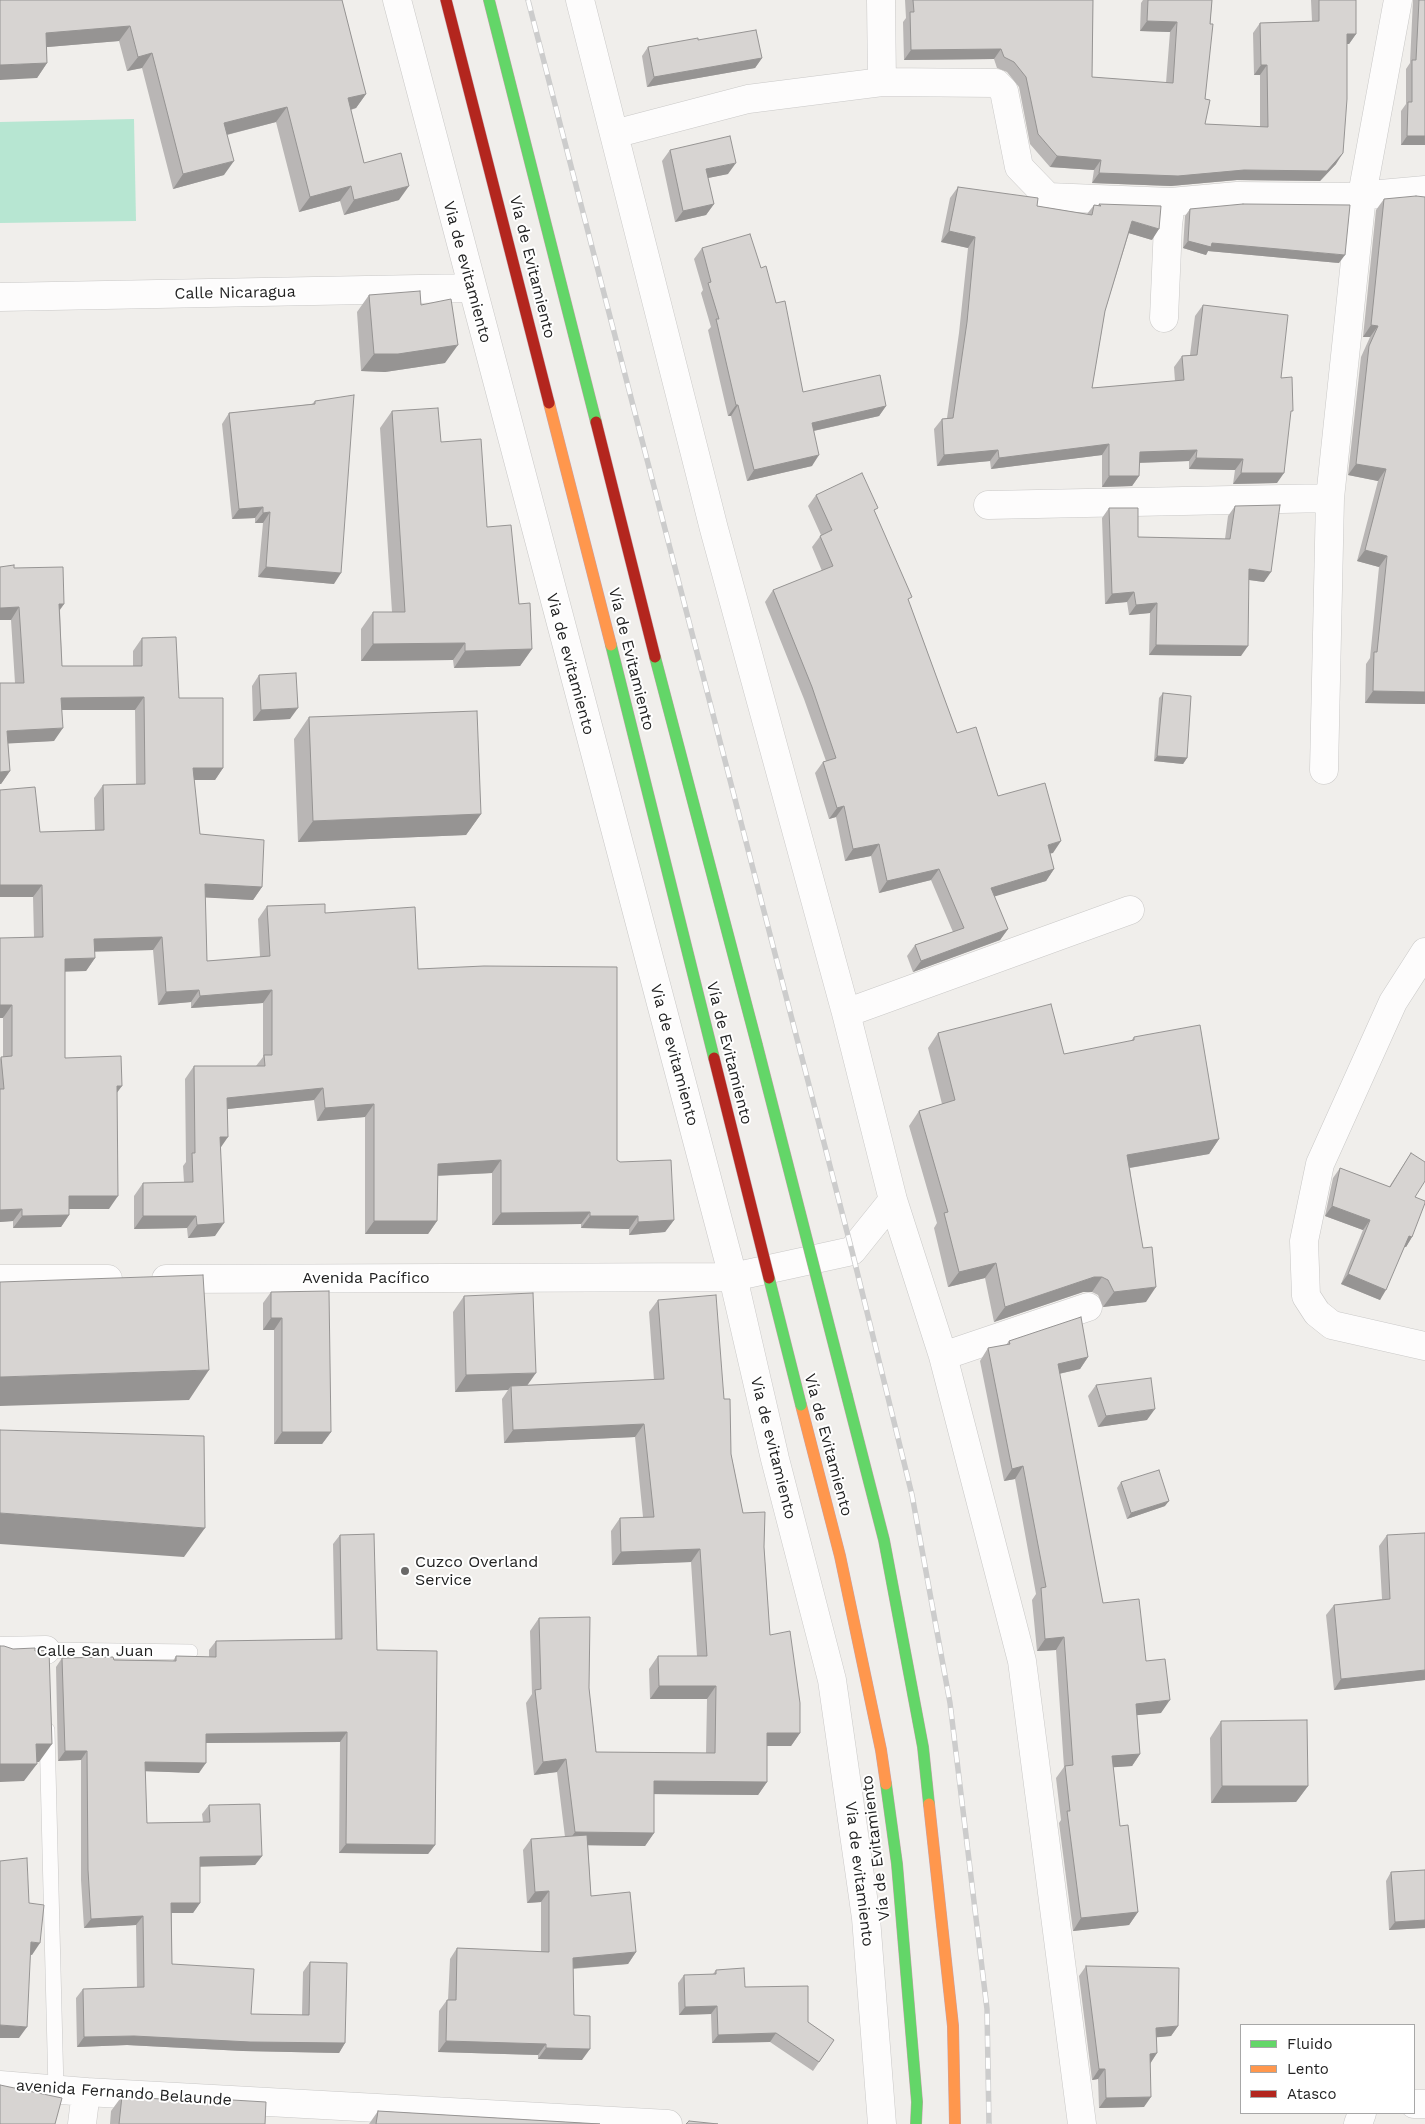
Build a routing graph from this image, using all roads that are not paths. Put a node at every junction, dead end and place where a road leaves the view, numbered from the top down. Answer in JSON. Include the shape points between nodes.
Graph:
{"nodes":[{"id":1,"x":397,"y":0,"type":"edge"},
{"id":2,"x":446,"y":0,"type":"edge"},
{"id":3,"x":489,"y":0,"type":"edge"},
{"id":4,"x":580,"y":0,"type":"edge"},
{"id":5,"x":881,"y":0,"type":"edge"},
{"id":6,"x":1398,"y":0,"type":"edge"},
{"id":7,"x":882,"y":82,"type":"junction"},
{"id":8,"x":614,"y":134,"type":"junction"},
{"id":9,"x":1425,"y":190,"type":"edge"},
{"id":10,"x":1362,"y":195,"type":"junction"},
{"id":11,"x":1171,"y":202,"type":"junction"},
{"id":12,"x":471,"y":288,"type":"junction"},
{"id":13,"x":0,"y":297,"type":"edge"},
{"id":14,"x":1164,"y":318,"type":"dead end"},
{"id":15,"x":1330,"y":498,"type":"junction"},
{"id":16,"x":988,"y":505,"type":"dead end"},
{"id":17,"x":1324,"y":770,"type":"dead end"},
{"id":18,"x":1130,"y":910,"type":"dead end"},
{"id":19,"x":1425,"y":952,"type":"edge"},
{"id":20,"x":846,"y":1013,"type":"junction"},
{"id":21,"x":894,"y":1200,"type":"junction"},
{"id":22,"x":733,"y":1277,"type":"junction"},
{"id":23,"x":0,"y":1280,"type":"edge"},
{"id":24,"x":1088,"y":1307,"type":"dead end"},
{"id":25,"x":1425,"y":1346,"type":"edge"},
{"id":26,"x":943,"y":1356,"type":"junction"},
{"id":27,"x":0,"y":1651,"type":"edge"},
{"id":28,"x":190,"y":1652,"type":"dead end"},
{"id":29,"x":46,"y":1660,"type":"joint"},
{"id":30,"x":47,"y":1710,"type":"edge"},
{"id":31,"x":0,"y":2085,"type":"edge"},
{"id":32,"x":56,"y":2090,"type":"junction"},
{"id":33,"x":86,"y":2092,"type":"junction"},
{"id":34,"x":359,"y":2115,"type":"edge"},
{"id":35,"x":621,"y":2123,"type":"edge"},
{"id":36,"x":82,"y":2124,"type":"edge"},
{"id":37,"x":668,"y":2124,"type":"edge"},
{"id":38,"x":882,"y":2124,"type":"edge"},
{"id":39,"x":916,"y":2124,"type":"edge"},
{"id":40,"x":955,"y":2124,"type":"edge"},
{"id":41,"x":1082,"y":2124,"type":"edge"}],
"edges":[{"from":1,"to":12,"type":"street","name":"Via de evitamiento"},
{"from":2,"to":39,"type":"highway","name":"Vía de Evitamiento","bridge":true,"via":[[840,1556],[880,1750],[897,1864],[917,2102]]},
{"from":3,"to":40,"type":"highway","name":"Vía de Evitamiento","bridge":true,"via":[[884,1540],[924,1747],[953,2026]]},
{"from":4,"to":8,"type":"street"},
{"from":5,"to":7,"type":"street"},
{"from":6,"to":10,"type":"street"},
{"from":7,"to":8,"type":"street","via":[[748,99]]},
{"from":7,"to":11,"type":"street","via":[[996,83],[1004,91],[1019,167],[1048,197]]},
{"from":8,"to":20,"type":"street","via":[[714,529]]},
{"from":9,"to":10,"type":"street"},
{"from":10,"to":11,"type":"street","via":[[1347,198],[1237,196]]},
{"from":10,"to":15,"type":"street"},
{"from":11,"to":14,"type":"street"},
{"from":12,"to":13,"type":"street","name":"Calle Nicaragua"},
{"from":12,"to":22,"type":"street","name":"Via de evitamiento"},
{"from":15,"to":16,"type":"street"},
{"from":15,"to":17,"type":"street"},
{"from":18,"to":20,"type":"street"},
{"from":19,"to":25,"type":"street","via":[[1393,1002],[1320,1164],[1304,1241],[1306,1296],[1317,1313],[1332,1325]]},
{"from":20,"to":21,"type":"street"},
{"from":21,"to":22,"type":"street","name":"Avenida Pacífico","via":[[852,1250]]},
{"from":21,"to":26,"type":"street"},
{"from":22,"to":23,"type":"street","name":"Avenida Pacífico"},
{"from":22,"to":38,"type":"street","name":"Via de evitamiento","via":[[775,1459],[832,1680],[866,1918]]},
{"from":24,"to":26,"type":"street"},
{"from":26,"to":41,"type":"street","via":[[1022,1662]]},
{"from":27,"to":29,"type":"street","name":"Calle San Juan"},
{"from":28,"to":29,"type":"lane","name":"Calle San Juan"},
{"from":30,"to":32,"type":"lane"},
{"from":31,"to":32,"type":"street","name":"avenida Fernando Belaunde"},
{"from":32,"to":33,"type":"street","name":"avenida Fernando Belaunde"},
{"from":33,"to":34,"type":"street","name":"avenida Fernando Belaunde"},
{"from":33,"to":36,"type":"street"},
{"from":34,"to":35,"type":"street","name":"avenida Fernando Belaunde"},
{"from":35,"to":37,"type":"street","name":"avenida Fernando Belaunde"}]}
